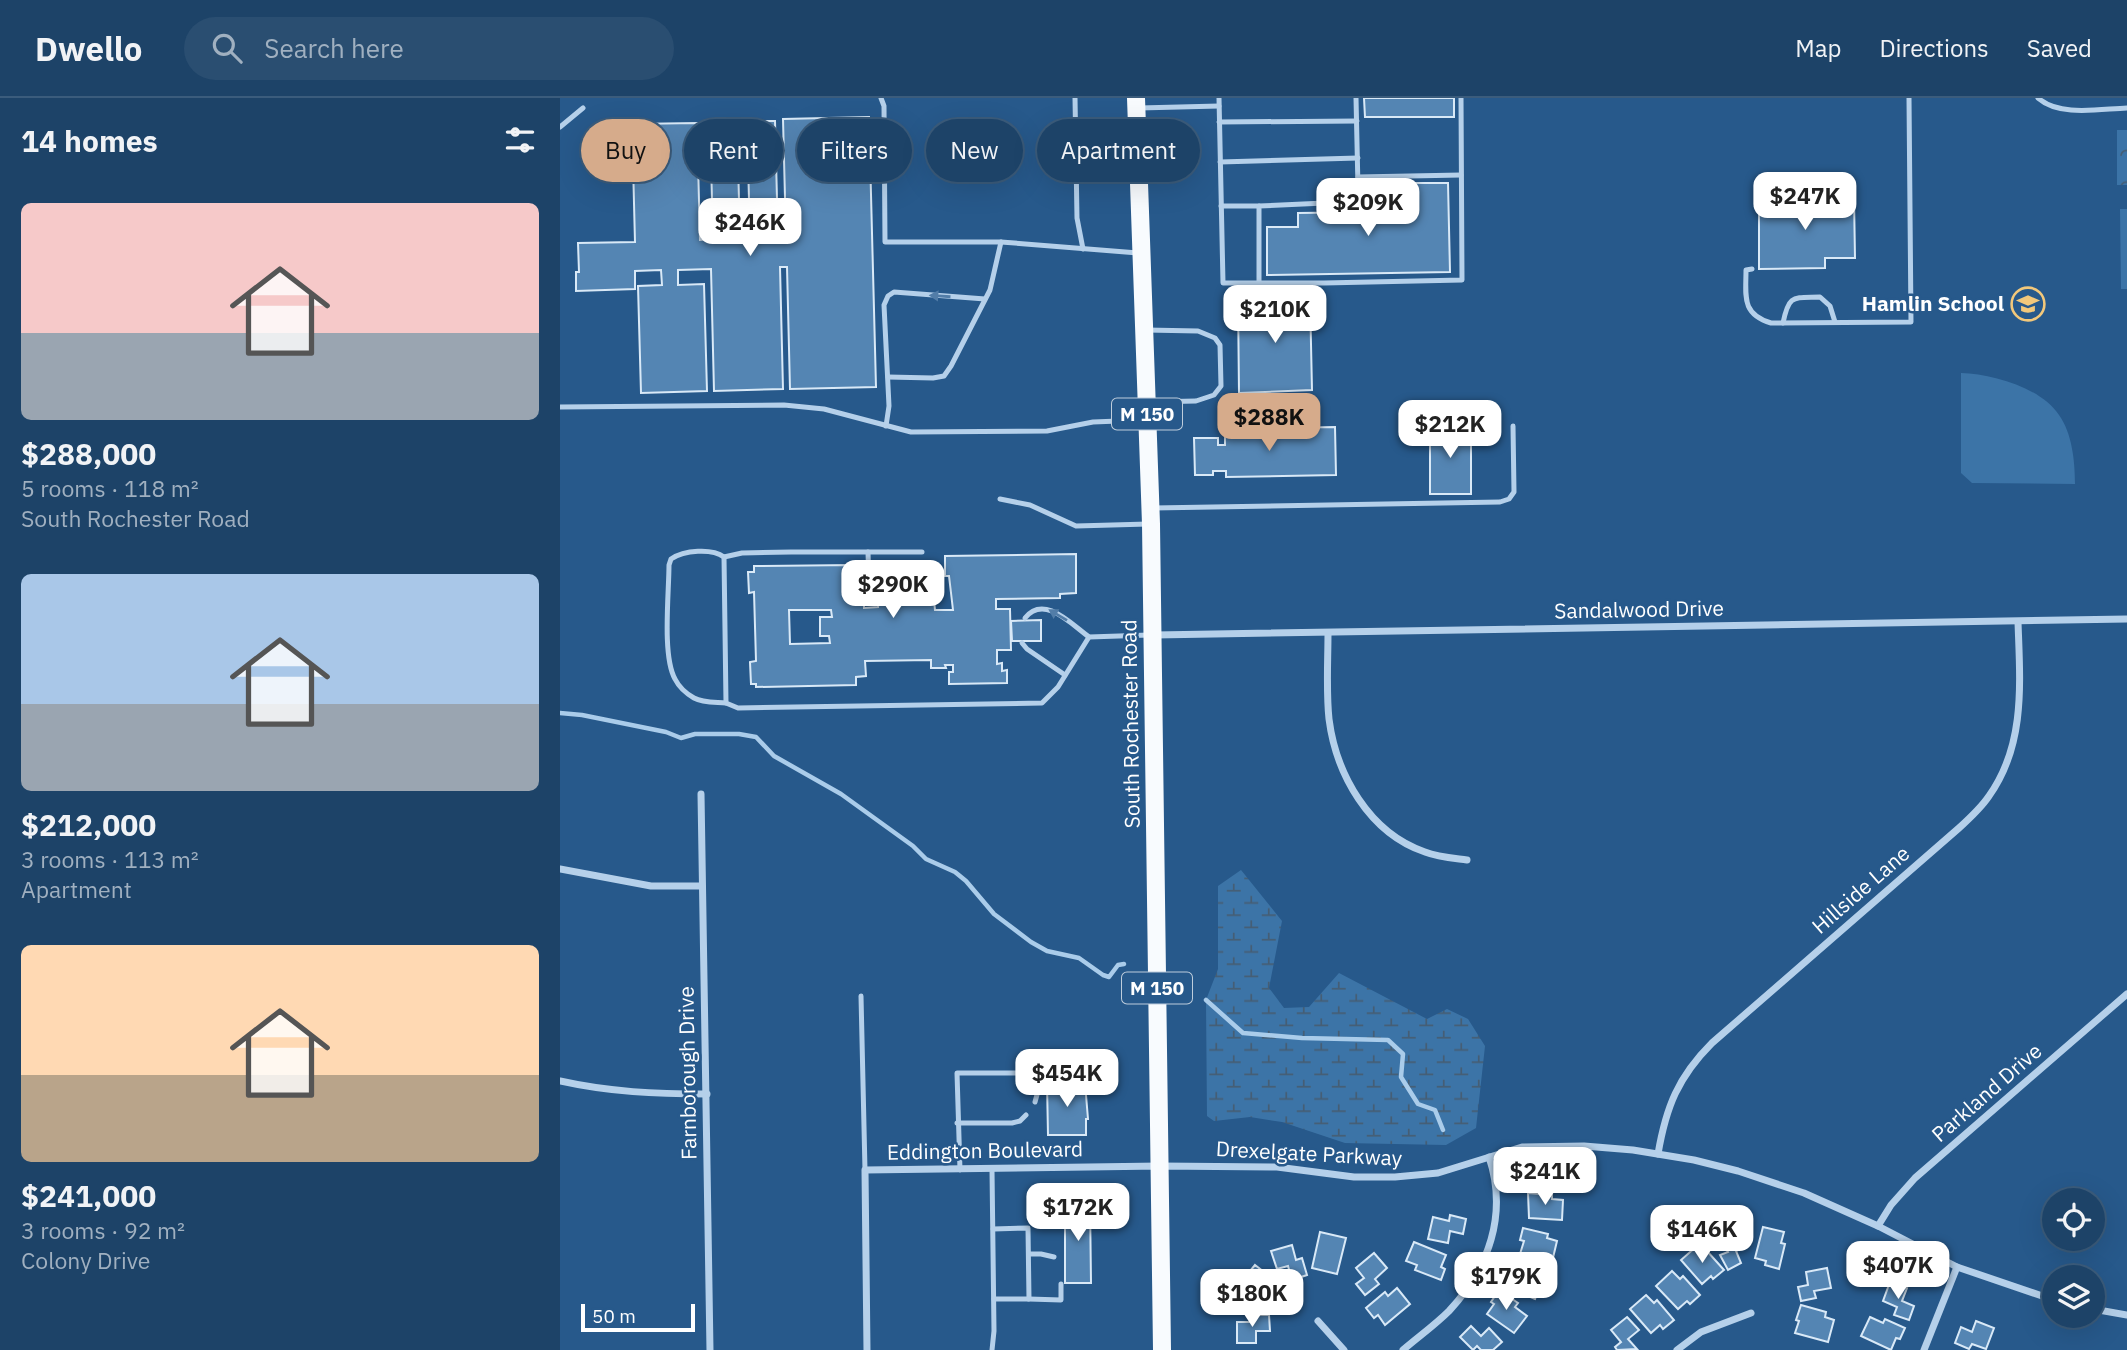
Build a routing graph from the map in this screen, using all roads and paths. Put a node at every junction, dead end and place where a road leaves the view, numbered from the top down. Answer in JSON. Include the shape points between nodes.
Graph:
{"nodes":[{"id":1,"x":881,"y":98,"type":"edge"},
{"id":2,"x":1074,"y":98,"type":"edge"},
{"id":3,"x":1219,"y":98,"type":"edge"},
{"id":4,"x":1356,"y":98,"type":"edge"},
{"id":5,"x":1461,"y":98,"type":"edge"},
{"id":6,"x":1909,"y":98,"type":"edge"},
{"id":7,"x":2038,"y":98,"type":"edge"},
{"id":8,"x":1136,"y":103,"type":"edge"},
{"id":9,"x":1219,"y":106,"type":"junction"},
{"id":10,"x":583,"y":108,"type":"dead end"},
{"id":11,"x":2127,"y":108,"type":"edge"},
{"id":12,"x":1357,"y":121,"type":"junction"},
{"id":13,"x":1219,"y":122,"type":"junction"},
{"id":14,"x":560,"y":127,"type":"edge"},
{"id":15,"x":1358,"y":158,"type":"junction"},
{"id":16,"x":1220,"y":162,"type":"junction"},
{"id":17,"x":1461,"y":174,"type":"junction"},
{"id":18,"x":1358,"y":177,"type":"junction"},
{"id":19,"x":1221,"y":206,"type":"junction"},
{"id":20,"x":1259,"y":206,"type":"junction"},
{"id":21,"x":1001,"y":242,"type":"junction"},
{"id":22,"x":1083,"y":250,"type":"junction"},
{"id":23,"x":1141,"y":253,"type":"junction"},
{"id":24,"x":1752,"y":269,"type":"dead end"},
{"id":25,"x":1259,"y":283,"type":"junction"},
{"id":26,"x":985,"y":299,"type":"junction"},
{"id":27,"x":1783,"y":323,"type":"junction"},
{"id":28,"x":1835,"y":323,"type":"junction"},
{"id":29,"x":1144,"y":330,"type":"junction"},
{"id":30,"x":888,"y":377,"type":"junction"},
{"id":31,"x":560,"y":407,"type":"edge"},
{"id":32,"x":1147,"y":411,"type":"junction"},
{"id":33,"x":886,"y":426,"type":"junction"},
{"id":34,"x":1513,"y":426,"type":"dead end"},
{"id":35,"x":1000,"y":499,"type":"dead end"},
{"id":36,"x":1150,"y":516,"type":"junction"},
{"id":37,"x":868,"y":552,"type":"junction"},
{"id":38,"x":922,"y":552,"type":"dead end"},
{"id":39,"x":724,"y":557,"type":"junction"},
{"id":40,"x":869,"y":585,"type":"dead end"},
{"id":41,"x":1025,"y":618,"type":"dead end"},
{"id":42,"x":2127,"y":619,"type":"edge"},
{"id":43,"x":2018,"y":622,"type":"junction"},
{"id":44,"x":1328,"y":633,"type":"junction"},
{"id":45,"x":1152,"y":635,"type":"junction"},
{"id":46,"x":1088,"y":637,"type":"junction"},
{"id":47,"x":1022,"y":643,"type":"dead end"},
{"id":48,"x":1065,"y":675,"type":"junction"},
{"id":49,"x":726,"y":703,"type":"junction"},
{"id":50,"x":701,"y":794,"type":"dead end"},
{"id":51,"x":1467,"y":860,"type":"dead end"},
{"id":52,"x":560,"y":869,"type":"edge"},
{"id":53,"x":702,"y":886,"type":"junction"},
{"id":54,"x":2127,"y":994,"type":"edge"},
{"id":55,"x":861,"y":996,"type":"dead end"},
{"id":56,"x":560,"y":1081,"type":"edge"},
{"id":57,"x":706,"y":1094,"type":"junction"},
{"id":58,"x":1035,"y":1102,"type":"dead end"},
{"id":59,"x":1026,"y":1115,"type":"dead end"},
{"id":60,"x":957,"y":1123,"type":"junction"},
{"id":61,"x":1658,"y":1154,"type":"junction"},
{"id":62,"x":1489,"y":1157,"type":"junction"},
{"id":63,"x":1160,"y":1166,"type":"junction"},
{"id":64,"x":865,"y":1170,"type":"junction"},
{"id":65,"x":960,"y":1170,"type":"junction"},
{"id":66,"x":992,"y":1170,"type":"junction"},
{"id":67,"x":1878,"y":1226,"type":"junction"},
{"id":68,"x":993,"y":1229,"type":"junction"},
{"id":69,"x":1029,"y":1254,"type":"junction"},
{"id":70,"x":1054,"y":1257,"type":"dead end"},
{"id":71,"x":1957,"y":1267,"type":"junction"},
{"id":72,"x":1061,"y":1284,"type":"dead end"},
{"id":73,"x":2042,"y":1296,"type":"edge"},
{"id":74,"x":994,"y":1299,"type":"junction"},
{"id":75,"x":1029,"y":1299,"type":"junction"},
{"id":76,"x":2105,"y":1311,"type":"edge"},
{"id":77,"x":1751,"y":1312,"type":"dead end"},
{"id":78,"x":2127,"y":1315,"type":"edge"},
{"id":79,"x":1318,"y":1321,"type":"dead end"},
{"id":80,"x":710,"y":1350,"type":"edge"},
{"id":81,"x":867,"y":1350,"type":"edge"},
{"id":82,"x":992,"y":1350,"type":"edge"},
{"id":83,"x":1162,"y":1350,"type":"edge"},
{"id":84,"x":1344,"y":1350,"type":"edge"},
{"id":85,"x":1403,"y":1350,"type":"edge"},
{"id":86,"x":1677,"y":1350,"type":"edge"},
{"id":87,"x":1924,"y":1350,"type":"edge"}],
"edges":[{"from":1,"to":21,"type":"lane","via":[[885,242]]},
{"from":2,"to":22,"type":"lane","via":[[1077,218]]},
{"from":3,"to":9,"type":"lane"},
{"from":4,"to":12,"type":"lane"},
{"from":5,"to":17,"type":"lane"},
{"from":6,"to":28,"type":"lane","via":[[1911,321]]},
{"from":7,"to":11,"type":"lane","via":[[2070,110]]},
{"from":8,"to":9,"type":"lane"},
{"from":8,"to":23,"type":"main road","name":"South Rochester Road","number":"M 150"},
{"from":9,"to":13,"type":"lane"},
{"from":10,"to":14,"type":"lane"},
{"from":12,"to":13,"type":"lane"},
{"from":12,"to":15,"type":"lane"},
{"from":13,"to":16,"type":"lane"},
{"from":15,"to":16,"type":"lane"},
{"from":15,"to":18,"type":"lane"},
{"from":16,"to":19,"type":"lane"},
{"from":17,"to":18,"type":"lane"},
{"from":17,"to":25,"type":"lane","via":[[1462,280]]},
{"from":18,"to":20,"type":"lane","via":[[1358,188],[1347,202]]},
{"from":19,"to":20,"type":"lane"},
{"from":19,"to":25,"type":"lane","via":[[1223,283]]},
{"from":20,"to":25,"type":"lane"},
{"from":21,"to":22,"type":"lane"},
{"from":21,"to":26,"type":"lane"},
{"from":22,"to":23,"type":"lane"},
{"from":23,"to":29,"type":"main road","name":"South Rochester Road","number":"M 150"},
{"from":24,"to":27,"type":"lane","via":[[1746,270],[1746,304],[1761,320]]},
{"from":26,"to":30,"type":"lane","via":[[944,376]]},
{"from":26,"to":30,"type":"lane","one_way":true,"via":[[894,292],[888,296],[884,305]]},
{"from":27,"to":28,"type":"lane"},
{"from":27,"to":28,"type":"lane","via":[[1787,305],[1796,298],[1820,297],[1830,306]]},
{"from":29,"to":32,"type":"main road","name":"South Rochester Road","number":"M 150"},
{"from":29,"to":32,"type":"lane","via":[[1198,331],[1220,345],[1221,386],[1214,395]]},
{"from":30,"to":33,"type":"lane"},
{"from":31,"to":33,"type":"lane","via":[[784,405],[824,409]]},
{"from":32,"to":33,"type":"lane","via":[[1047,431],[911,432]]},
{"from":32,"to":36,"type":"main road","name":"South Rochester Road","number":"M 150"},
{"from":34,"to":36,"type":"lane","via":[[1514,492],[1500,502]]},
{"from":35,"to":36,"type":"lane","via":[[1030,505],[1076,526]]},
{"from":36,"to":45,"type":"main road","name":"South Rochester Road","number":"M 150"},
{"from":37,"to":38,"type":"lane"},
{"from":37,"to":39,"type":"lane"},
{"from":37,"to":40,"type":"lane"},
{"from":39,"to":49,"type":"lane"},
{"from":39,"to":49,"type":"lane","via":[[692,552],[671,559],[668,637],[674,679],[683,690],[697,700]]},
{"from":46,"to":41,"type":"lane","one_way":true,"via":[[1052,609],[1040,608]]},
{"from":42,"to":43,"type":"street","name":"Sandalwood Drive"},
{"from":43,"to":44,"type":"street","name":"Sandalwood Drive"},
{"from":43,"to":61,"type":"street","name":"Hillside Lane","via":[[2018,723],[2014,745],[1988,799],[1697,1058],[1670,1103]]},
{"from":44,"to":45,"type":"street","name":"Sandalwood Drive"},
{"from":44,"to":51,"type":"street","via":[[1329,720],[1351,788],[1375,819],[1402,842],[1441,857]]},
{"from":45,"to":46,"type":"lane"},
{"from":45,"to":63,"type":"main road","name":"South Rochester Road","number":"M 150"},
{"from":46,"to":48,"type":"lane"},
{"from":47,"to":48,"type":"lane"},
{"from":48,"to":49,"type":"lane","via":[[1042,703],[738,708]]},
{"from":50,"to":53,"type":"street","name":"Farnborough Drive"},
{"from":52,"to":53,"type":"street","via":[[650,886]]},
{"from":53,"to":57,"type":"street","name":"Farnborough Drive"},
{"from":54,"to":67,"type":"street","name":"Parkland Drive","via":[[1915,1178]]},
{"from":55,"to":64,"type":"lane"},
{"from":56,"to":57,"type":"street","via":[[620,1092]]},
{"from":57,"to":80,"type":"street","name":"Farnborough Drive"},
{"from":58,"to":60,"type":"lane","via":[[1039,1073],[957,1073]]},
{"from":59,"to":60,"type":"lane","via":[[1012,1123]]},
{"from":60,"to":65,"type":"lane"},
{"from":61,"to":62,"type":"street","name":"Drexelgate Parkway","via":[[1549,1146],[1522,1147]]},
{"from":61,"to":67,"type":"street","name":"Drexelgate Parkway","via":[[1768,1180]]},
{"from":62,"to":63,"type":"street","name":"Drexelgate Parkway","via":[[1417,1176],[1354,1177],[1277,1167]]},
{"from":62,"to":85,"type":"street","via":[[1498,1196],[1491,1240],[1480,1267],[1460,1299]]},
{"from":63,"to":66,"type":"street","name":"Eddington Boulevard"},
{"from":63,"to":83,"type":"main road","name":"South Rochester Road","number":"M 150"},
{"from":64,"to":65,"type":"street","name":"Eddington Boulevard"},
{"from":64,"to":81,"type":"street","name":"Eddington Boulevard"},
{"from":65,"to":66,"type":"street","name":"Eddington Boulevard"},
{"from":66,"to":68,"type":"lane"},
{"from":67,"to":71,"type":"street","name":"Drexelgate Parkway"},
{"from":68,"to":69,"type":"lane","via":[[1028,1228]]},
{"from":68,"to":74,"type":"lane"},
{"from":69,"to":70,"type":"lane"},
{"from":69,"to":75,"type":"lane"},
{"from":71,"to":73,"type":"street","name":"Drexelgate Parkway"},
{"from":71,"to":87,"type":"street"},
{"from":72,"to":75,"type":"lane","via":[[1061,1300]]},
{"from":74,"to":75,"type":"lane"},
{"from":74,"to":82,"type":"lane"},
{"from":76,"to":78,"type":"street"},
{"from":77,"to":86,"type":"street","via":[[1701,1332]]},
{"from":79,"to":84,"type":"street"}]}
